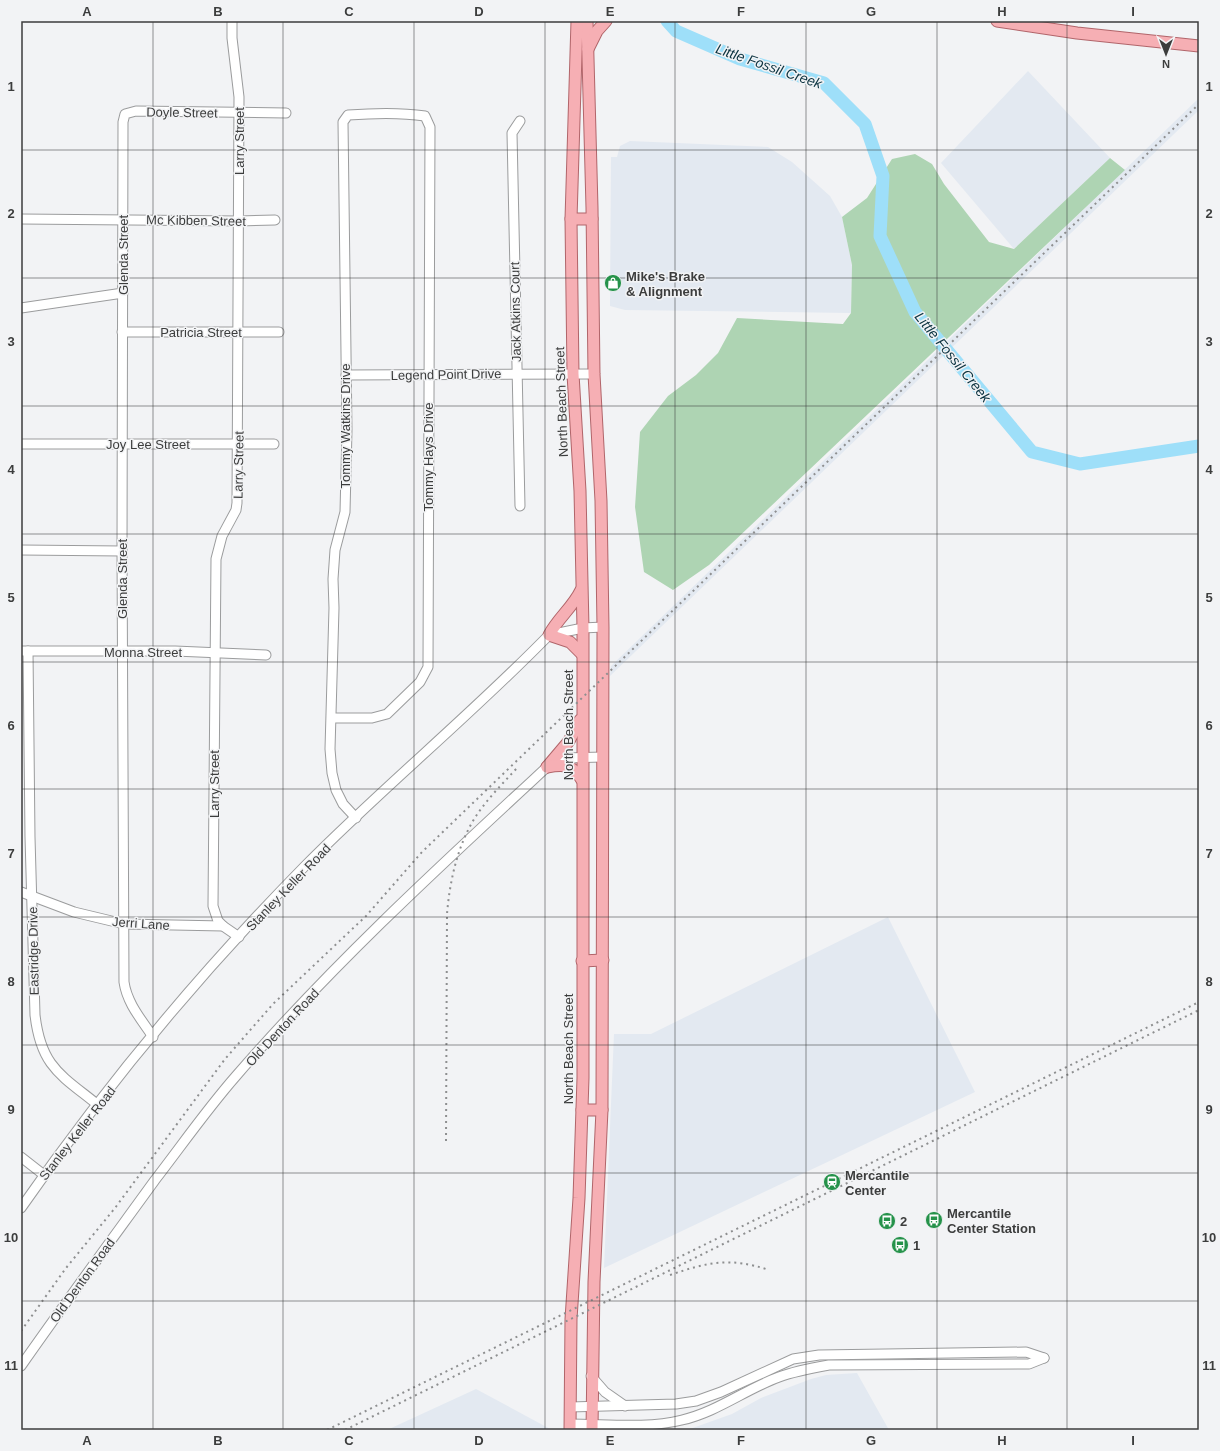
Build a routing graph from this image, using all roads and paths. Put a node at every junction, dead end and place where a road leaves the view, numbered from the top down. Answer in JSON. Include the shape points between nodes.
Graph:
{"nodes":[{"id":1,"x":232,"y":21,"type":"edge"},
{"id":2,"x":587,"y":21,"type":"edge"},
{"id":3,"x":606,"y":21,"type":"edge"},
{"id":4,"x":996,"y":21,"type":"edge"},
{"id":5,"x":575,"y":24,"type":"edge"},
{"id":6,"x":1199,"y":46,"type":"edge"},
{"id":7,"x":588,"y":49,"type":"junction"},
{"id":8,"x":239,"y":113,"type":"junction"},
{"id":9,"x":286,"y":113,"type":"dead end"},
{"id":10,"x":125,"y":114,"type":"joint"},
{"id":11,"x":520,"y":120,"type":"dead end"},
{"id":12,"x":430,"y":127,"type":"joint"},
{"id":13,"x":122,"y":218,"type":"junction"},
{"id":14,"x":21,"y":219,"type":"edge"},
{"id":15,"x":572,"y":219,"type":"junction"},
{"id":16,"x":592,"y":219,"type":"junction"},
{"id":17,"x":275,"y":220,"type":"dead end"},
{"id":18,"x":239,"y":221,"type":"junction"},
{"id":19,"x":123,"y":293,"type":"junction"},
{"id":20,"x":21,"y":308,"type":"edge"},
{"id":21,"x":122,"y":332,"type":"junction"},
{"id":22,"x":239,"y":332,"type":"junction"},
{"id":23,"x":279,"y":332,"type":"dead end"},
{"id":24,"x":428,"y":373,"type":"junction"},
{"id":25,"x":516,"y":373,"type":"junction"},
{"id":26,"x":573,"y":374,"type":"junction"},
{"id":27,"x":594,"y":374,"type":"junction"},
{"id":28,"x":346,"y":375,"type":"junction"},
{"id":29,"x":21,"y":444,"type":"edge"},
{"id":30,"x":239,"y":444,"type":"junction"},
{"id":31,"x":274,"y":444,"type":"dead end"},
{"id":32,"x":122,"y":445,"type":"junction"},
{"id":33,"x":520,"y":506,"type":"dead end"},
{"id":34,"x":21,"y":550,"type":"edge"},
{"id":35,"x":122,"y":550,"type":"junction"},
{"id":36,"x":582,"y":590,"type":"junction"},
{"id":37,"x":603,"y":627,"type":"junction"},
{"id":38,"x":583,"y":628,"type":"junction"},
{"id":39,"x":549,"y":635,"type":"junction"},
{"id":40,"x":25,"y":651,"type":"edge"},
{"id":41,"x":123,"y":653,"type":"junction"},
{"id":42,"x":215,"y":653,"type":"junction"},
{"id":43,"x":582,"y":654,"type":"junction"},
{"id":44,"x":266,"y":655,"type":"dead end"},
{"id":45,"x":332,"y":718,"type":"junction"},
{"id":46,"x":581,"y":718,"type":"junction"},
{"id":47,"x":581,"y":757,"type":"junction"},
{"id":48,"x":603,"y":757,"type":"junction"},
{"id":49,"x":547,"y":768,"type":"junction"},
{"id":50,"x":582,"y":780,"type":"junction"},
{"id":51,"x":356,"y":818,"type":"junction"},
{"id":52,"x":21,"y":892,"type":"edge"},
{"id":53,"x":32,"y":897,"type":"junction"},
{"id":54,"x":124,"y":924,"type":"junction"},
{"id":55,"x":223,"y":926,"type":"junction"},
{"id":56,"x":239,"y":937,"type":"junction"},
{"id":57,"x":582,"y":960,"type":"junction"},
{"id":58,"x":603,"y":960,"type":"junction"},
{"id":59,"x":153,"y":1036,"type":"junction"},
{"id":60,"x":98,"y":1105,"type":"junction"},
{"id":61,"x":582,"y":1110,"type":"junction"},
{"id":62,"x":602,"y":1110,"type":"junction"},
{"id":63,"x":21,"y":1157,"type":"edge"},
{"id":64,"x":44,"y":1175,"type":"junction"},
{"id":65,"x":21,"y":1208,"type":"edge"},
{"id":66,"x":21,"y":1366,"type":"edge"},
{"id":67,"x":592,"y":1376,"type":"junction"},
{"id":68,"x":625,"y":1406,"type":"junction"},
{"id":69,"x":570,"y":1407,"type":"junction"},
{"id":70,"x":592,"y":1407,"type":"junction"},
{"id":71,"x":570,"y":1427,"type":"edge"},
{"id":72,"x":592,"y":1427,"type":"edge"},
{"id":73,"x":620,"y":1427,"type":"edge"}],
"edges":[{"from":1,"to":8,"type":"street","name":"Larry Street"},
{"from":2,"to":7,"type":"main road"},
{"from":3,"to":7,"type":"main road","via":[[597,31]]},
{"from":4,"to":6,"type":"main road"},
{"from":5,"to":15,"type":"main road","name":"North Beach Street"},
{"from":7,"to":16,"type":"main road"},
{"from":8,"to":9,"type":"street","name":"Doyle Street"},
{"from":8,"to":10,"type":"street","name":"Doyle Street","via":[[136,111]]},
{"from":8,"to":18,"type":"street","name":"Larry Street"},
{"from":10,"to":13,"type":"street","name":"Glenda Street"},
{"from":11,"to":25,"type":"street","name":"Jack Atkins Court","via":[[512,133]]},
{"from":12,"to":24,"type":"street","name":"Tommy Hays Drive"},
{"from":12,"to":28,"type":"street","name":"Tommy Watkins Drive","via":[[425,116],[412,114],[348,115],[343,122]]},
{"from":13,"to":14,"type":"street","name":"Mc Kibben Street"},
{"from":13,"to":18,"type":"street","name":"Mc Kibben Street"},
{"from":13,"to":19,"type":"street","name":"Glenda Street"},
{"from":15,"to":16,"type":"main road"},
{"from":15,"to":26,"type":"main road","name":"North Beach Street"},
{"from":16,"to":27,"type":"main road"},
{"from":17,"to":18,"type":"street","name":"Mc Kibben Street"},
{"from":18,"to":22,"type":"street","name":"Larry Street"},
{"from":19,"to":20,"type":"street"},
{"from":19,"to":21,"type":"street","name":"Glenda Street"},
{"from":21,"to":22,"type":"street","name":"Patricia Street"},
{"from":21,"to":32,"type":"street","name":"Glenda Street"},
{"from":22,"to":23,"type":"street","name":"Patricia Street"},
{"from":22,"to":30,"type":"street","name":"Larry Street"},
{"from":24,"to":25,"type":"street","name":"Legend Point Drive"},
{"from":24,"to":28,"type":"street","name":"Legend Point Drive"},
{"from":24,"to":45,"type":"street","name":"Tommy Hays Drive","via":[[428,667],[420,682],[387,714],[372,718]]},
{"from":25,"to":26,"type":"street","name":"Legend Point Drive"},
{"from":25,"to":33,"type":"street","name":"Jack Atkins Court"},
{"from":26,"to":27,"type":"street","name":"Legend Point Drive"},
{"from":26,"to":36,"type":"main road","name":"North Beach Street","via":[[580,491]]},
{"from":27,"to":37,"type":"main road","via":[[601,501]]},
{"from":28,"to":45,"type":"street","name":"Tommy Watkins Drive","via":[[345,512],[336,550],[333,579]]},
{"from":29,"to":32,"type":"street","name":"Joy Lee Street"},
{"from":30,"to":31,"type":"street","name":"Joy Lee Street"},
{"from":30,"to":32,"type":"street","name":"Joy Lee Street"},
{"from":30,"to":42,"type":"street","name":"Larry Street","via":[[236,510],[222,536],[216,559]]},
{"from":32,"to":35,"type":"street","name":"Glenda Street"},
{"from":34,"to":35,"type":"street"},
{"from":35,"to":41,"type":"street","name":"Glenda Street"},
{"from":36,"to":38,"type":"main road","name":"North Beach Street"},
{"from":36,"to":39,"type":"main road"},
{"from":37,"to":38,"type":"street"},
{"from":37,"to":48,"type":"main road"},
{"from":38,"to":39,"type":"street"},
{"from":38,"to":43,"type":"main road","name":"North Beach Street"},
{"from":39,"to":43,"type":"main road","via":[[570,642]]},
{"from":39,"to":51,"type":"street","name":"Stanley Keller Road"},
{"from":40,"to":41,"type":"street","name":"Monna Street"},
{"from":40,"to":53,"type":"street","name":"Eastridge Drive"},
{"from":41,"to":42,"type":"street","name":"Monna Street"},
{"from":41,"to":54,"type":"street","name":"Glenda Street"},
{"from":42,"to":44,"type":"street","name":"Monna Street"},
{"from":42,"to":55,"type":"street","name":"Larry Street","via":[[213,906],[218,921]]},
{"from":43,"to":46,"type":"main road","name":"North Beach Street"},
{"from":45,"to":51,"type":"street","name":"Tommy Watkins Drive","via":[[330,749],[336,790],[343,804]]},
{"from":46,"to":47,"type":"main road","name":"North Beach Street"},
{"from":46,"to":49,"type":"main road","via":[[569,741]]},
{"from":47,"to":48,"type":"street","name":"Old Denton Road"},
{"from":47,"to":49,"type":"street","name":"Old Denton Road","via":[[564,758]]},
{"from":47,"to":50,"type":"main road","name":"North Beach Street"},
{"from":48,"to":58,"type":"main road"},
{"from":49,"to":50,"type":"main road","via":[[568,766],[576,771]]},
{"from":49,"to":66,"type":"street","name":"Old Denton Road","via":[[348,956],[238,1074],[201,1118]]},
{"from":50,"to":57,"type":"main road","name":"North Beach Street"},
{"from":51,"to":56,"type":"street","name":"Stanley Keller Road","via":[[305,867]]},
{"from":52,"to":53,"type":"street","name":"Jerri Lane"},
{"from":53,"to":54,"type":"street","name":"Jerri Lane","via":[[74,912]]},
{"from":53,"to":60,"type":"street","name":"Eastridge Drive","via":[[37,1035],[50,1063]]},
{"from":54,"to":55,"type":"street","name":"Jerri Lane"},
{"from":54,"to":59,"type":"street","name":"Glenda Street","via":[[126,993],[130,1004]]},
{"from":55,"to":56,"type":"street"},
{"from":56,"to":59,"type":"street","name":"Stanley Keller Road"},
{"from":57,"to":58,"type":"main road"},
{"from":57,"to":61,"type":"main road","name":"North Beach Street"},
{"from":58,"to":62,"type":"main road"},
{"from":59,"to":60,"type":"street","name":"Stanley Keller Road"},
{"from":60,"to":64,"type":"street","name":"Stanley Keller Road"},
{"from":61,"to":62,"type":"main road"},
{"from":61,"to":69,"type":"main road","name":"North Beach Street","via":[[571,1319]]},
{"from":62,"to":67,"type":"main road"},
{"from":63,"to":64,"type":"street"},
{"from":64,"to":65,"type":"street","name":"Stanley Keller Road"},
{"from":67,"to":68,"type":"street","via":[[605,1392]]},
{"from":67,"to":70,"type":"main road"},
{"from":68,"to":70,"type":"street"},
{"from":68,"to":73,"type":"street","via":[[696,1401],[793,1359],[819,1355],[1026,1352],[1044,1358],[1029,1364],[829,1365],[804,1369],[778,1377],[727,1403],[683,1420]]},
{"from":69,"to":70,"type":"street"},
{"from":69,"to":71,"type":"main road","name":"North Beach Street"},
{"from":70,"to":72,"type":"main road"},
{"from":71,"to":72,"type":"street"},
{"from":72,"to":73,"type":"street"}]}
